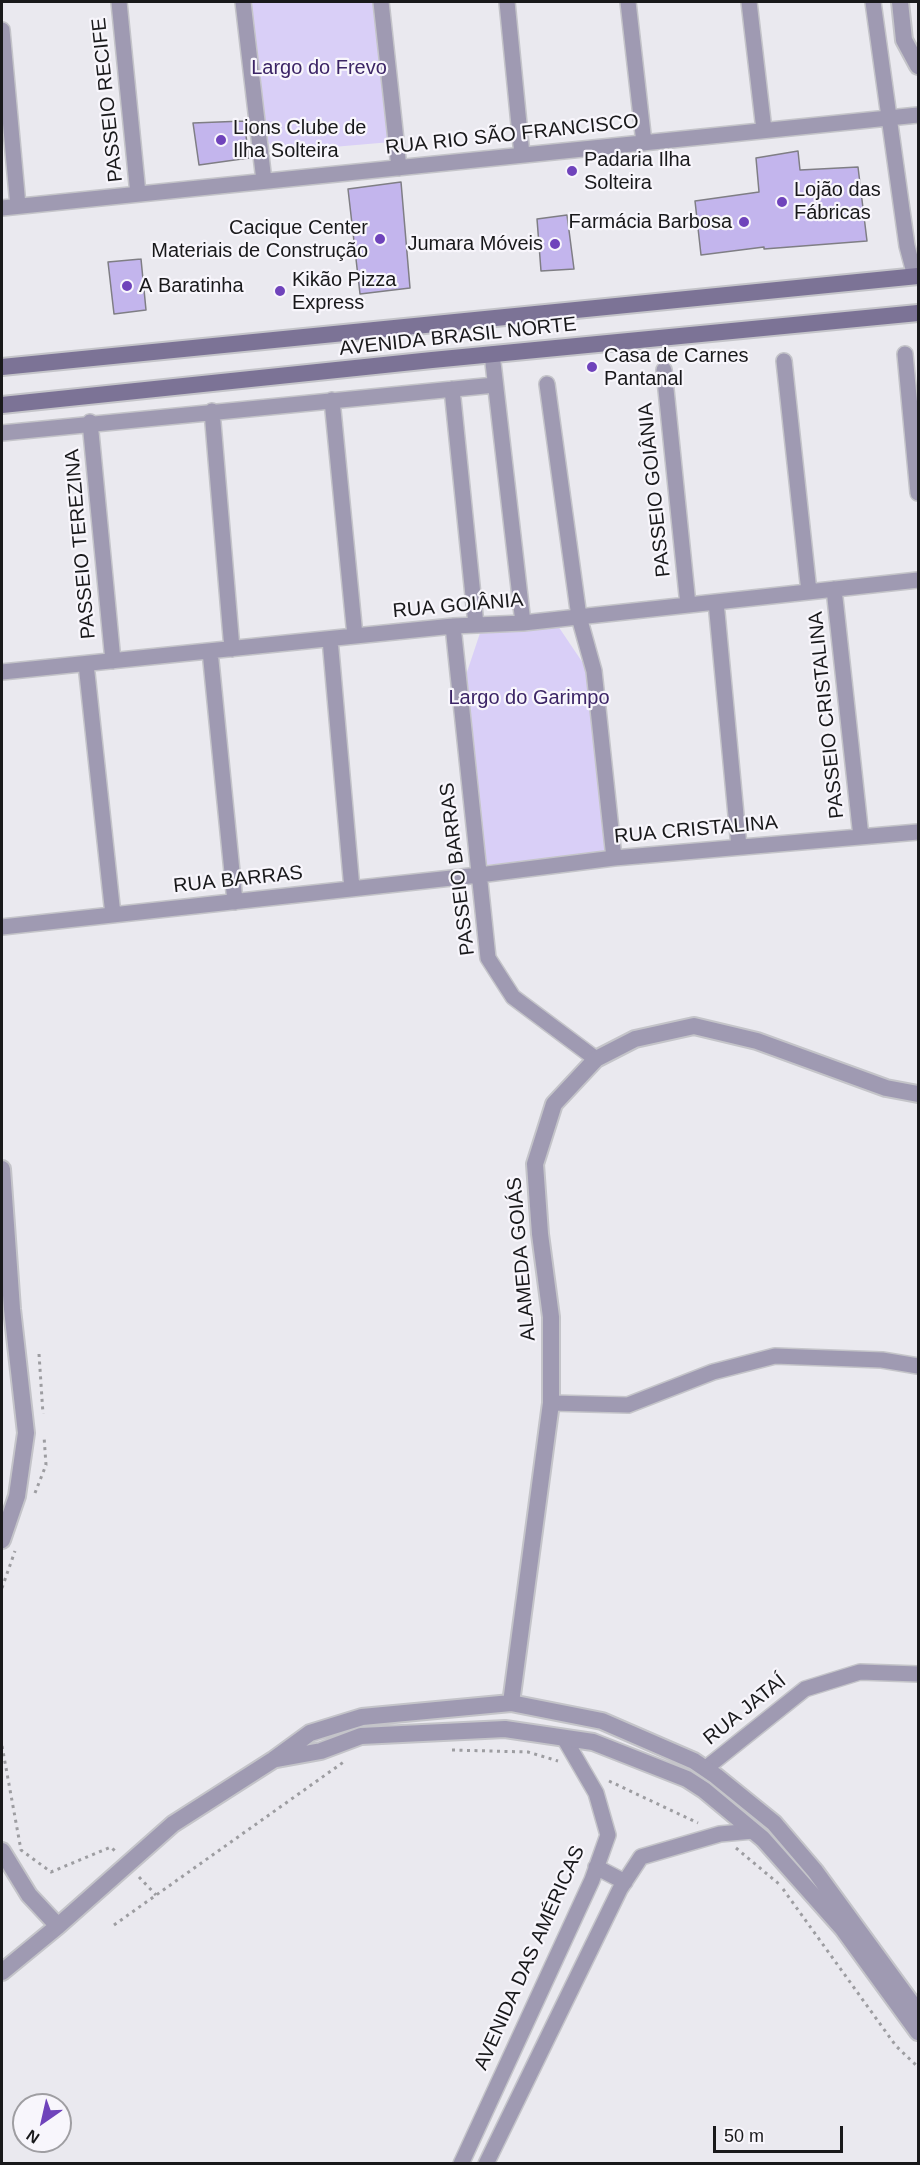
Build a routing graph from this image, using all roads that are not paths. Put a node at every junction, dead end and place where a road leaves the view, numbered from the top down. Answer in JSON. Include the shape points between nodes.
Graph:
{"nodes":[{"id":1,"x":119,"y":2,"type":"edge"},
{"id":2,"x":243,"y":2,"type":"edge"},
{"id":3,"x":381,"y":2,"type":"edge"},
{"id":4,"x":507,"y":2,"type":"edge"},
{"id":5,"x":628,"y":2,"type":"edge"},
{"id":6,"x":749,"y":2,"type":"edge"},
{"id":7,"x":873,"y":2,"type":"edge"},
{"id":8,"x":900,"y":2,"type":"edge"},
{"id":9,"x":2,"y":30,"type":"edge"},
{"id":10,"x":918,"y":66,"type":"edge"},
{"id":11,"x":918,"y":115,"type":"edge"},
{"id":12,"x":888,"y":118,"type":"junction"},
{"id":13,"x":764,"y":130,"type":"junction"},
{"id":14,"x":644,"y":143,"type":"junction"},
{"id":15,"x":522,"y":155,"type":"junction"},
{"id":16,"x":399,"y":168,"type":"junction"},
{"id":17,"x":264,"y":181,"type":"junction"},
{"id":18,"x":138,"y":194,"type":"junction"},
{"id":19,"x":18,"y":206,"type":"junction"},
{"id":20,"x":2,"y":208,"type":"edge"},
{"id":21,"x":917,"y":276,"type":"edge"},
{"id":22,"x":918,"y":313,"type":"edge"},
{"id":23,"x":492,"y":354,"type":"junction"},
{"id":24,"x":905,"y":354,"type":"dead end"},
{"id":25,"x":784,"y":361,"type":"dead end"},
{"id":26,"x":2,"y":367,"type":"edge"},
{"id":27,"x":664,"y":370,"type":"dead end"},
{"id":28,"x":547,"y":384,"type":"dead end"},
{"id":29,"x":495,"y":385,"type":"junction"},
{"id":30,"x":452,"y":389,"type":"junction"},
{"id":31,"x":332,"y":400,"type":"junction"},
{"id":32,"x":2,"y":405,"type":"edge"},
{"id":33,"x":212,"y":411,"type":"junction"},
{"id":34,"x":90,"y":422,"type":"junction"},
{"id":35,"x":2,"y":433,"type":"edge"},
{"id":36,"x":918,"y":493,"type":"edge"},
{"id":37,"x":918,"y":580,"type":"edge"},
{"id":38,"x":834,"y":590,"type":"junction"},
{"id":39,"x":808,"y":592,"type":"junction"},
{"id":40,"x":716,"y":602,"type":"junction"},
{"id":41,"x":688,"y":605,"type":"junction"},
{"id":42,"x":579,"y":617,"type":"junction"},
{"id":43,"x":523,"y":623,"type":"junction"},
{"id":44,"x":476,"y":625,"type":"junction"},
{"id":45,"x":453,"y":626,"type":"junction"},
{"id":46,"x":355,"y":636,"type":"junction"},
{"id":47,"x":330,"y":639,"type":"junction"},
{"id":48,"x":232,"y":649,"type":"junction"},
{"id":49,"x":210,"y":651,"type":"junction"},
{"id":50,"x":113,"y":661,"type":"junction"},
{"id":51,"x":86,"y":663,"type":"junction"},
{"id":52,"x":2,"y":672,"type":"edge"},
{"id":53,"x":918,"y":832,"type":"edge"},
{"id":54,"x":861,"y":837,"type":"junction"},
{"id":55,"x":739,"y":847,"type":"junction"},
{"id":56,"x":614,"y":858,"type":"junction"},
{"id":57,"x":479,"y":875,"type":"junction"},
{"id":58,"x":352,"y":889,"type":"junction"},
{"id":59,"x":235,"y":902,"type":"junction"},
{"id":60,"x":112,"y":915,"type":"junction"},
{"id":61,"x":2,"y":927,"type":"edge"},
{"id":62,"x":596,"y":1059,"type":"junction"},
{"id":63,"x":918,"y":1094,"type":"edge"},
{"id":64,"x":2,"y":1168,"type":"edge"},
{"id":65,"x":7,"y":1310,"type":"edge"},
{"id":66,"x":918,"y":1366,"type":"edge"},
{"id":67,"x":551,"y":1403,"type":"junction"},
{"id":68,"x":2,"y":1540,"type":"edge"},
{"id":69,"x":918,"y":1674,"type":"edge"},
{"id":70,"x":512,"y":1703,"type":"junction"},
{"id":71,"x":564,"y":1738,"type":"junction"},
{"id":72,"x":273,"y":1760,"type":"junction"},
{"id":73,"x":706,"y":1768,"type":"junction"},
{"id":74,"x":753,"y":1831,"type":"junction"},
{"id":75,"x":2,"y":1851,"type":"edge"},
{"id":76,"x":596,"y":1867,"type":"junction"},
{"id":77,"x":625,"y":1882,"type":"junction"},
{"id":78,"x":58,"y":1926,"type":"junction"},
{"id":79,"x":2,"y":1972,"type":"edge"},
{"id":80,"x":918,"y":2012,"type":"edge"},
{"id":81,"x":918,"y":2032,"type":"edge"},
{"id":82,"x":461,"y":2163,"type":"edge"},
{"id":83,"x":486,"y":2163,"type":"edge"}],
"edges":[{"from":1,"to":18,"type":"street","name":"PASSEIO RECIFE"},
{"from":2,"to":17,"type":"street"},
{"from":3,"to":16,"type":"street"},
{"from":4,"to":15,"type":"street"},
{"from":5,"to":14,"type":"street"},
{"from":6,"to":13,"type":"street"},
{"from":7,"to":12,"type":"street"},
{"from":8,"to":10,"type":"street","via":[[904,40]]},
{"from":9,"to":19,"type":"street"},
{"from":11,"to":12,"type":"street","name":"RUA RIO SÃO FRANCISCO"},
{"from":12,"to":13,"type":"street","name":"RUA RIO SÃO FRANCISCO"},
{"from":12,"to":21,"type":"street","via":[[907,246]]},
{"from":13,"to":14,"type":"street","name":"RUA RIO SÃO FRANCISCO"},
{"from":14,"to":15,"type":"street","name":"RUA RIO SÃO FRANCISCO"},
{"from":15,"to":16,"type":"street","name":"RUA RIO SÃO FRANCISCO"},
{"from":16,"to":17,"type":"street","name":"RUA RIO SÃO FRANCISCO"},
{"from":17,"to":18,"type":"street","name":"RUA RIO SÃO FRANCISCO"},
{"from":18,"to":19,"type":"street","name":"RUA RIO SÃO FRANCISCO"},
{"from":19,"to":20,"type":"street","name":"RUA RIO SÃO FRANCISCO"},
{"from":21,"to":26,"type":"main road","name":"AVENIDA BRASIL NORTE"},
{"from":22,"to":23,"type":"main road","name":"AVENIDA BRASIL NORTE"},
{"from":23,"to":29,"type":"street"},
{"from":23,"to":32,"type":"main road","name":"AVENIDA BRASIL NORTE"},
{"from":24,"to":36,"type":"street"},
{"from":25,"to":39,"type":"street"},
{"from":27,"to":41,"type":"street","name":"PASSEIO GOIÂNIA"},
{"from":28,"to":42,"type":"street"},
{"from":29,"to":30,"type":"street"},
{"from":29,"to":43,"type":"street"},
{"from":30,"to":31,"type":"street"},
{"from":30,"to":44,"type":"street"},
{"from":31,"to":33,"type":"street"},
{"from":31,"to":46,"type":"street"},
{"from":33,"to":34,"type":"street"},
{"from":33,"to":48,"type":"street"},
{"from":34,"to":35,"type":"street"},
{"from":34,"to":50,"type":"street","name":"PASSEIO TEREZINA"},
{"from":37,"to":38,"type":"street","name":"RUA GOIÂNIA"},
{"from":38,"to":39,"type":"street","name":"RUA GOIÂNIA"},
{"from":38,"to":54,"type":"street","name":"PASSEIO CRISTALINA"},
{"from":39,"to":40,"type":"street","name":"RUA GOIÂNIA"},
{"from":40,"to":41,"type":"street","name":"RUA GOIÂNIA"},
{"from":40,"to":55,"type":"street"},
{"from":41,"to":42,"type":"street","name":"RUA GOIÂNIA"},
{"from":42,"to":43,"type":"street","name":"RUA GOIÂNIA"},
{"from":42,"to":56,"type":"street","via":[[594,671]]},
{"from":43,"to":44,"type":"street","name":"RUA GOIÂNIA"},
{"from":44,"to":45,"type":"street","name":"RUA GOIÂNIA"},
{"from":45,"to":46,"type":"street","name":"RUA GOIÂNIA"},
{"from":45,"to":57,"type":"street","name":"PASSEIO BARRAS"},
{"from":46,"to":47,"type":"street","name":"RUA GOIÂNIA"},
{"from":47,"to":48,"type":"street","name":"RUA GOIÂNIA"},
{"from":47,"to":58,"type":"street"},
{"from":48,"to":49,"type":"street","name":"RUA GOIÂNIA"},
{"from":49,"to":50,"type":"street","name":"RUA GOIÂNIA"},
{"from":49,"to":59,"type":"street"},
{"from":50,"to":51,"type":"street","name":"RUA GOIÂNIA"},
{"from":51,"to":52,"type":"street","name":"RUA GOIÂNIA"},
{"from":51,"to":60,"type":"street"},
{"from":53,"to":54,"type":"street","name":"RUA CRISTALINA"},
{"from":54,"to":55,"type":"street","name":"RUA CRISTALINA"},
{"from":55,"to":56,"type":"street","name":"RUA CRISTALINA"},
{"from":56,"to":57,"type":"street","name":"RUA CRISTALINA"},
{"from":57,"to":58,"type":"street","name":"RUA BARRAS"},
{"from":57,"to":62,"type":"street","name":"PASSEIO BARRAS","via":[[488,958],[494,968],[513,997]]},
{"from":58,"to":59,"type":"street","name":"RUA BARRAS"},
{"from":59,"to":60,"type":"street","name":"RUA BARRAS"},
{"from":60,"to":61,"type":"street","name":"RUA BARRAS"},
{"from":62,"to":63,"type":"street","name":"ALAMEDA GOIÁS","via":[[635,1039],[694,1026],[758,1041],[886,1088]]},
{"from":62,"to":67,"type":"street","name":"ALAMEDA GOIÁS","via":[[554,1104],[536,1164],[550,1317]]},
{"from":64,"to":65,"type":"street"},
{"from":65,"to":68,"type":"street","via":[[26,1433],[17,1496]]},
{"from":66,"to":67,"type":"street","via":[[882,1360],[775,1356],[713,1372],[628,1405]]},
{"from":67,"to":70,"type":"street","name":"ALAMEDA GOIÁS"},
{"from":69,"to":73,"type":"street","name":"RUA JATAÍ","via":[[860,1672],[805,1689]]},
{"from":70,"to":72,"type":"street","via":[[362,1717],[310,1733]]},
{"from":70,"to":73,"type":"street","via":[[602,1721]]},
{"from":71,"to":72,"type":"street","via":[[505,1729],[361,1736],[321,1751]]},
{"from":71,"to":74,"type":"street","via":[[593,1742],[687,1779]]},
{"from":71,"to":76,"type":"street","name":"AVENIDA DAS AMÉRICAS","via":[[596,1793],[608,1835]]},
{"from":72,"to":78,"type":"street","via":[[173,1824]]},
{"from":73,"to":80,"type":"street","via":[[781,1831]]},
{"from":74,"to":77,"type":"street","via":[[720,1834],[641,1857]]},
{"from":74,"to":81,"type":"street","via":[[843,1929]]},
{"from":75,"to":78,"type":"street","via":[[29,1895]]},
{"from":76,"to":77,"type":"street"},
{"from":76,"to":82,"type":"street","name":"AVENIDA DAS AMÉRICAS"},
{"from":77,"to":83,"type":"street"},
{"from":78,"to":79,"type":"street"}]}
